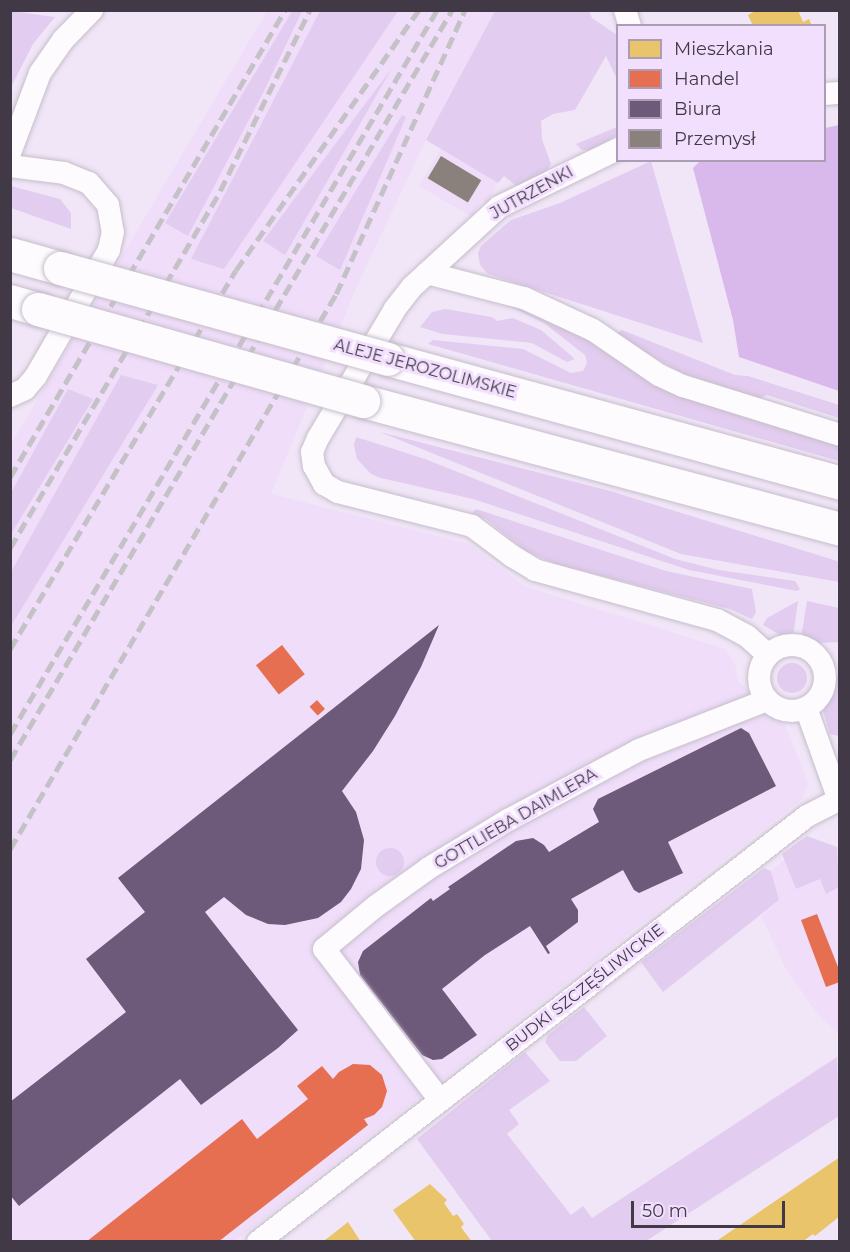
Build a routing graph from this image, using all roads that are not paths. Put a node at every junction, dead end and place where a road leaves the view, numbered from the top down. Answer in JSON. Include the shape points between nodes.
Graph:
{"nodes":[{"id":1,"x":92,"y":10,"type":"edge"},
{"id":2,"x":616,"y":150,"type":"edge"},
{"id":3,"x":10,"y":153,"type":"edge"},
{"id":4,"x":10,"y":166,"type":"edge"},
{"id":5,"x":10,"y":254,"type":"edge"},
{"id":6,"x":427,"y":273,"type":"junction"},
{"id":7,"x":24,"y":305,"type":"edge"},
{"id":8,"x":10,"y":396,"type":"edge"},
{"id":9,"x":840,"y":435,"type":"edge"},
{"id":10,"x":840,"y":483,"type":"edge"},
{"id":11,"x":840,"y":529,"type":"edge"},
{"id":12,"x":768,"y":655,"type":"junction"},
{"id":13,"x":831,"y":660,"type":"edge"},
{"id":14,"x":767,"y":700,"type":"junction"},
{"id":15,"x":806,"y":708,"type":"junction"},
{"id":16,"x":839,"y":801,"type":"edge"},
{"id":17,"x":440,"y":1100,"type":"junction"},
{"id":18,"x":258,"y":1242,"type":"edge"}],
"edges":[{"from":1,"to":3,"type":"street","via":[[63,40],[40,73]]},
{"from":2,"to":6,"type":"street","name":"JUTRZENKI","via":[[499,207]]},
{"from":4,"to":8,"type":"street","via":[[64,173],[89,183],[108,205],[114,232],[109,250],[36,376],[25,389]]},
{"from":5,"to":10,"type":"main road","name":"ALEJE JEROZOLIMSKIE","bridge":true},
{"from":6,"to":9,"type":"street","via":[[524,298],[593,330],[659,375],[683,386]]},
{"from":6,"to":12,"type":"street","name":"JUTRZENKI","via":[[395,309],[318,438],[312,452],[314,466],[324,484],[354,497],[472,526],[535,570],[717,620],[747,636]]},
{"from":7,"to":11,"type":"main road","bridge":true},
{"from":12,"to":13,"type":"street","via":[[776,648],[797,645]]},
{"from":12,"to":14,"type":"street","via":[[762,663],[759,682]]},
{"from":13,"to":15,"type":"street","via":[[821,694]]},
{"from":14,"to":15,"type":"street","via":[[786,710]]},
{"from":14,"to":17,"type":"street","name":"GOTTLIEBA DAIMLERA","via":[[639,750],[508,820],[429,868],[324,949]]},
{"from":15,"to":16,"type":"street","name":"BUDKI SZCZĘŚLIWICKIE"},
{"from":16,"to":17,"type":"street","name":"BUDKI SZCZĘŚLIWICKIE","via":[[807,816]]},
{"from":17,"to":18,"type":"street","name":"BUDKI SZCZĘŚLIWICKIE"}]}
